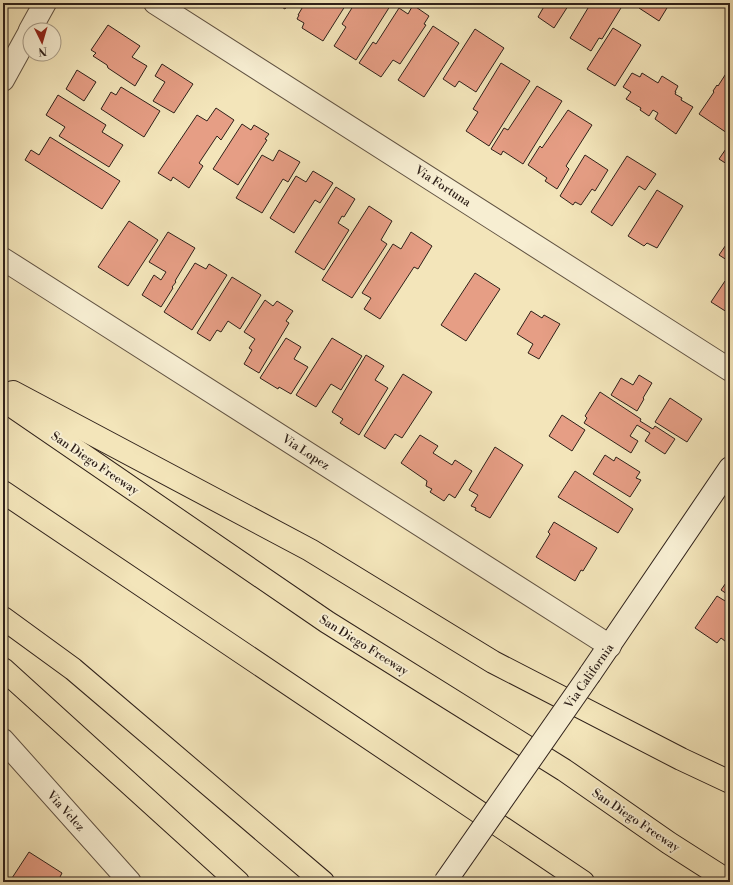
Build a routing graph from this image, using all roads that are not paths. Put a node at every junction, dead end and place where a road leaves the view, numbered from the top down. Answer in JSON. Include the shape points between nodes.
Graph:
{"nodes":[{"id":1,"x":45,"y":3,"type":"edge"},
{"id":2,"x":155,"y":3,"type":"edge"},
{"id":3,"x":34,"y":22,"type":"edge"},
{"id":4,"x":22,"y":45,"type":"edge"},
{"id":5,"x":3,"y":80,"type":"edge"},
{"id":6,"x":3,"y":259,"type":"edge"},
{"id":7,"x":730,"y":370,"type":"edge"},
{"id":8,"x":3,"y":387,"type":"edge"},
{"id":9,"x":3,"y":400,"type":"edge"},
{"id":10,"x":730,"y":468,"type":"edge"},
{"id":11,"x":3,"y":492,"type":"edge"},
{"id":12,"x":3,"y":618,"type":"edge"},
{"id":13,"x":610,"y":646,"type":"junction"},
{"id":14,"x":3,"y":669,"type":"edge"},
{"id":15,"x":3,"y":740,"type":"edge"},
{"id":16,"x":730,"y":782,"type":"edge"},
{"id":17,"x":130,"y":882,"type":"edge"},
{"id":18,"x":238,"y":882,"type":"edge"},
{"id":19,"x":323,"y":882,"type":"edge"},
{"id":20,"x":445,"y":882,"type":"edge"},
{"id":21,"x":583,"y":882,"type":"edge"},
{"id":22,"x":730,"y":882,"type":"edge"}],
"edges":[{"from":1,"to":3,"type":"street"},
{"from":2,"to":7,"type":"street","name":"Via Fortuna"},
{"from":4,"to":5,"type":"street"},
{"from":6,"to":13,"type":"street","name":"Via Lopez"},
{"from":8,"to":16,"type":"highway","via":[[310,550],[493,662]]},
{"from":9,"to":22,"type":"highway","name":"San Diego Freeway","via":[[327,622],[564,770]]},
{"from":10,"to":13,"type":"street","name":"Via California"},
{"from":11,"to":21,"type":"highway"},
{"from":12,"to":19,"type":"highway","via":[[73,669]]},
{"from":13,"to":20,"type":"street","name":"Via California","bridge":true},
{"from":14,"to":18,"type":"highway"},
{"from":15,"to":17,"type":"street","name":"Via Velez"}]}
